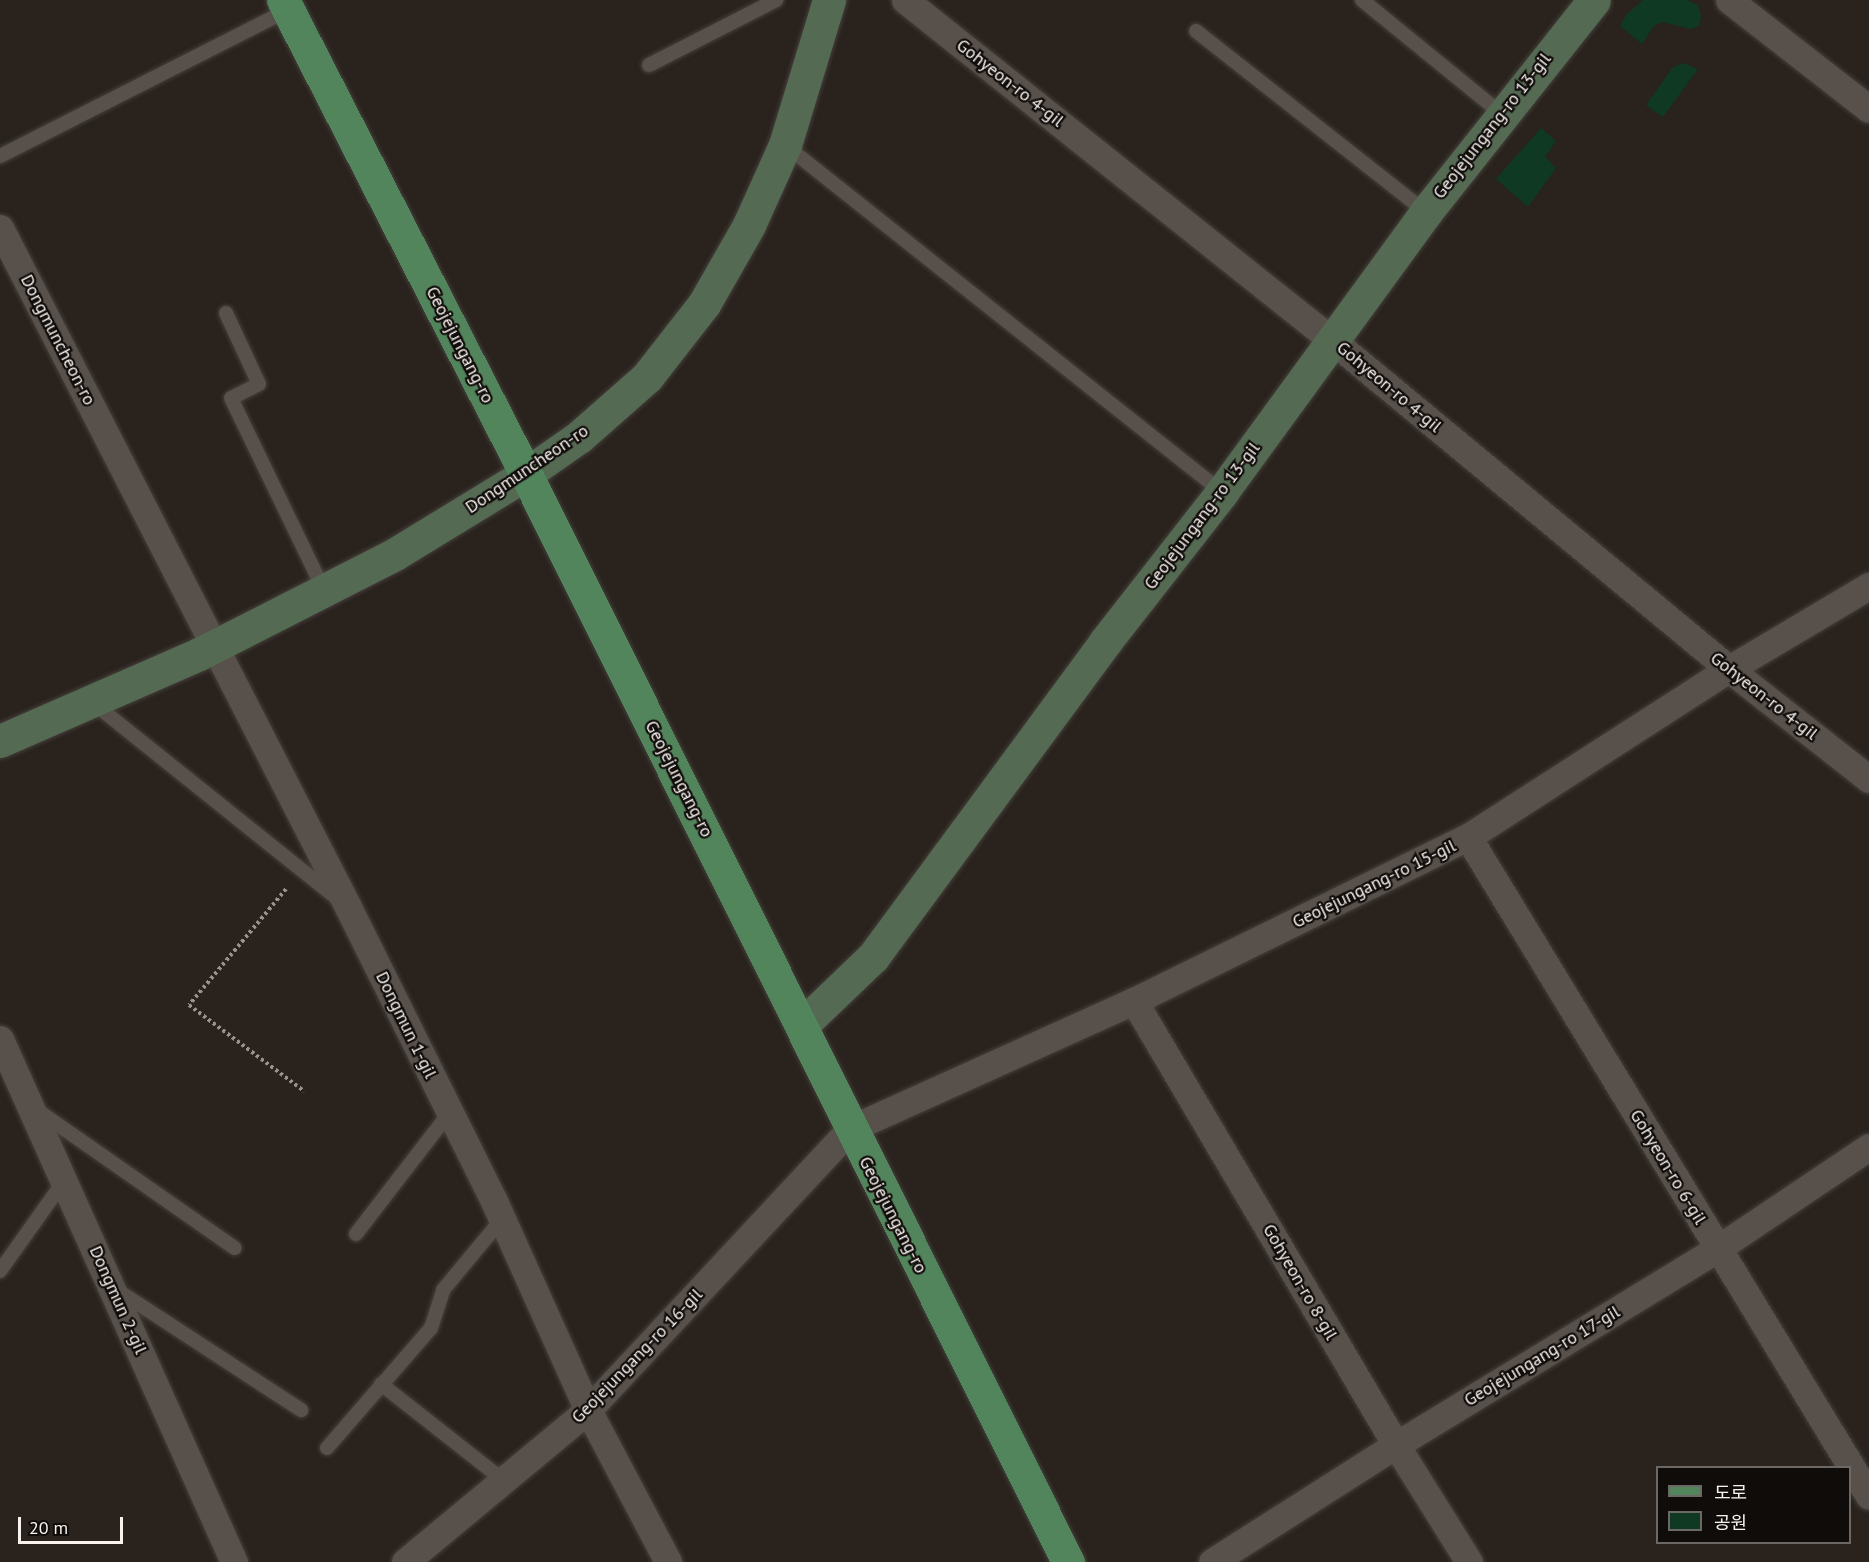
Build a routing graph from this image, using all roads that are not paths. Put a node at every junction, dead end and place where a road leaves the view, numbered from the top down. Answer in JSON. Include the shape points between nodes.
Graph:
{"nodes":[{"id":1,"x":776,"y":0,"type":"edge"},
{"id":2,"x":829,"y":0,"type":"edge"},
{"id":3,"x":905,"y":0,"type":"edge"},
{"id":4,"x":1362,"y":0,"type":"edge"},
{"id":5,"x":1594,"y":0,"type":"edge"},
{"id":6,"x":1729,"y":0,"type":"edge"},
{"id":7,"x":285,"y":5,"type":"edge"},
{"id":8,"x":1196,"y":31,"type":"dead end"},
{"id":9,"x":650,"y":65,"type":"dead end"},
{"id":10,"x":1869,"y":109,"type":"edge"},
{"id":11,"x":1502,"y":114,"type":"junction"},
{"id":12,"x":785,"y":145,"type":"junction"},
{"id":13,"x":0,"y":156,"type":"edge"},
{"id":14,"x":1426,"y":212,"type":"junction"},
{"id":15,"x":0,"y":228,"type":"edge"},
{"id":16,"x":226,"y":313,"type":"dead end"},
{"id":17,"x":1333,"y":341,"type":"junction"},
{"id":18,"x":526,"y":474,"type":"junction"},
{"id":19,"x":1222,"y":492,"type":"junction"},
{"id":20,"x":1869,"y":586,"type":"edge"},
{"id":21,"x":324,"y":590,"type":"junction"},
{"id":22,"x":215,"y":645,"type":"junction"},
{"id":23,"x":1729,"y":669,"type":"junction"},
{"id":24,"x":90,"y":701,"type":"junction"},
{"id":25,"x":0,"y":741,"type":"edge"},
{"id":26,"x":1869,"y":778,"type":"edge"},
{"id":27,"x":1468,"y":837,"type":"junction"},
{"id":28,"x":348,"y":907,"type":"junction"},
{"id":29,"x":1134,"y":1001,"type":"junction"},
{"id":30,"x":802,"y":1025,"type":"junction"},
{"id":31,"x":2,"y":1052,"type":"edge"},
{"id":32,"x":29,"y":1104,"type":"junction"},
{"id":33,"x":450,"y":1112,"type":"junction"},
{"id":34,"x":850,"y":1129,"type":"junction"},
{"id":35,"x":1869,"y":1147,"type":"edge"},
{"id":36,"x":64,"y":1181,"type":"junction"},
{"id":37,"x":502,"y":1219,"type":"junction"},
{"id":38,"x":356,"y":1234,"type":"dead end"},
{"id":39,"x":235,"y":1248,"type":"dead end"},
{"id":40,"x":1717,"y":1249,"type":"junction"},
{"id":41,"x":0,"y":1271,"type":"edge"},
{"id":42,"x":112,"y":1287,"type":"junction"},
{"id":43,"x":381,"y":1384,"type":"junction"},
{"id":44,"x":302,"y":1410,"type":"dead end"},
{"id":45,"x":588,"y":1410,"type":"junction"},
{"id":46,"x":1396,"y":1445,"type":"junction"},
{"id":47,"x":327,"y":1448,"type":"dead end"},
{"id":48,"x":1851,"y":1466,"type":"edge"},
{"id":49,"x":1851,"y":1467,"type":"edge"},
{"id":50,"x":503,"y":1480,"type":"junction"},
{"id":51,"x":1869,"y":1496,"type":"edge"},
{"id":52,"x":234,"y":1562,"type":"edge"},
{"id":53,"x":405,"y":1562,"type":"edge"},
{"id":54,"x":668,"y":1562,"type":"edge"},
{"id":55,"x":1068,"y":1562,"type":"edge"},
{"id":56,"x":1212,"y":1562,"type":"edge"},
{"id":57,"x":1469,"y":1562,"type":"edge"}],
"edges":[{"from":1,"to":9,"type":"lane"},
{"from":2,"to":12,"type":"street","name":"Dongmuncheon-ro"},
{"from":3,"to":17,"type":"street","name":"Gohyeon-ro 4-gil"},
{"from":4,"to":11,"type":"lane"},
{"from":5,"to":11,"type":"street","name":"Geojejungang-ro 13-gil"},
{"from":6,"to":10,"type":"street"},
{"from":7,"to":13,"type":"lane"},
{"from":7,"to":18,"type":"main road","name":"Geojejungang-ro"},
{"from":8,"to":14,"type":"lane"},
{"from":11,"to":14,"type":"street","name":"Geojejungang-ro 13-gil"},
{"from":12,"to":18,"type":"street","name":"Dongmuncheon-ro","via":[[749,225],[704,304],[647,377],[579,437]]},
{"from":12,"to":19,"type":"lane"},
{"from":14,"to":17,"type":"street","name":"Geojejungang-ro 13-gil"},
{"from":15,"to":22,"type":"street","name":"Dongmuncheon-ro"},
{"from":16,"to":21,"type":"lane","via":[[259,384],[231,398]]},
{"from":17,"to":19,"type":"street","name":"Geojejungang-ro 13-gil"},
{"from":17,"to":23,"type":"street","name":"Gohyeon-ro 4-gil"},
{"from":18,"to":21,"type":"street","name":"Dongmuncheon-ro","via":[[395,554]]},
{"from":18,"to":30,"type":"main road","name":"Geojejungang-ro"},
{"from":19,"to":30,"type":"street","name":"Geojejungang-ro 13-gil","via":[[873,957]]},
{"from":20,"to":23,"type":"street","name":"Geojejungang-ro 15-gil"},
{"from":21,"to":22,"type":"street","name":"Dongmuncheon-ro"},
{"from":22,"to":24,"type":"street","name":"Dongmuncheon-ro"},
{"from":22,"to":28,"type":"street","name":"Dongmun 1-gil"},
{"from":23,"to":26,"type":"street","name":"Gohyeon-ro 4-gil"},
{"from":23,"to":27,"type":"street","name":"Geojejungang-ro 15-gil"},
{"from":24,"to":25,"type":"street","name":"Dongmuncheon-ro"},
{"from":24,"to":28,"type":"lane"},
{"from":27,"to":29,"type":"street","name":"Geojejungang-ro 15-gil"},
{"from":27,"to":40,"type":"street","name":"Gohyeon-ro 6-gil"},
{"from":28,"to":33,"type":"street","name":"Dongmun 1-gil"},
{"from":29,"to":34,"type":"street","name":"Geojejungang-ro 15-gil"},
{"from":29,"to":46,"type":"street","name":"Gohyeon-ro 8-gil"},
{"from":30,"to":34,"type":"main road","name":"Geojejungang-ro"},
{"from":31,"to":32,"type":"street","name":"Dongmun 2-gil"},
{"from":32,"to":36,"type":"street","name":"Dongmun 2-gil"},
{"from":32,"to":39,"type":"lane"},
{"from":33,"to":37,"type":"street","name":"Dongmun 1-gil"},
{"from":33,"to":38,"type":"lane"},
{"from":34,"to":45,"type":"street","name":"Geojejungang-ro 16-gil"},
{"from":34,"to":55,"type":"main road","name":"Geojejungang-ro"},
{"from":35,"to":40,"type":"street","name":"Geojejungang-ro 17-gil"},
{"from":36,"to":41,"type":"lane"},
{"from":36,"to":42,"type":"street","name":"Dongmun 2-gil"},
{"from":37,"to":43,"type":"lane","via":[[443,1290],[431,1328]]},
{"from":37,"to":45,"type":"street","name":"Dongmun 1-gil"},
{"from":40,"to":46,"type":"street","name":"Geojejungang-ro 17-gil"},
{"from":40,"to":48,"type":"street","name":"Gohyeon-ro 6-gil"},
{"from":42,"to":44,"type":"lane"},
{"from":42,"to":52,"type":"street","name":"Dongmun 2-gil"},
{"from":43,"to":47,"type":"lane"},
{"from":43,"to":50,"type":"lane"},
{"from":45,"to":50,"type":"street","name":"Geojejungang-ro 16-gil"},
{"from":45,"to":54,"type":"street","name":"Dongmun 1-gil"},
{"from":46,"to":56,"type":"street","name":"Geojejungang-ro 17-gil"},
{"from":46,"to":57,"type":"street","name":"Gohyeon-ro 8-gil"},
{"from":49,"to":51,"type":"street","name":"Gohyeon-ro 6-gil"},
{"from":50,"to":53,"type":"street","name":"Geojejungang-ro 16-gil"}]}
